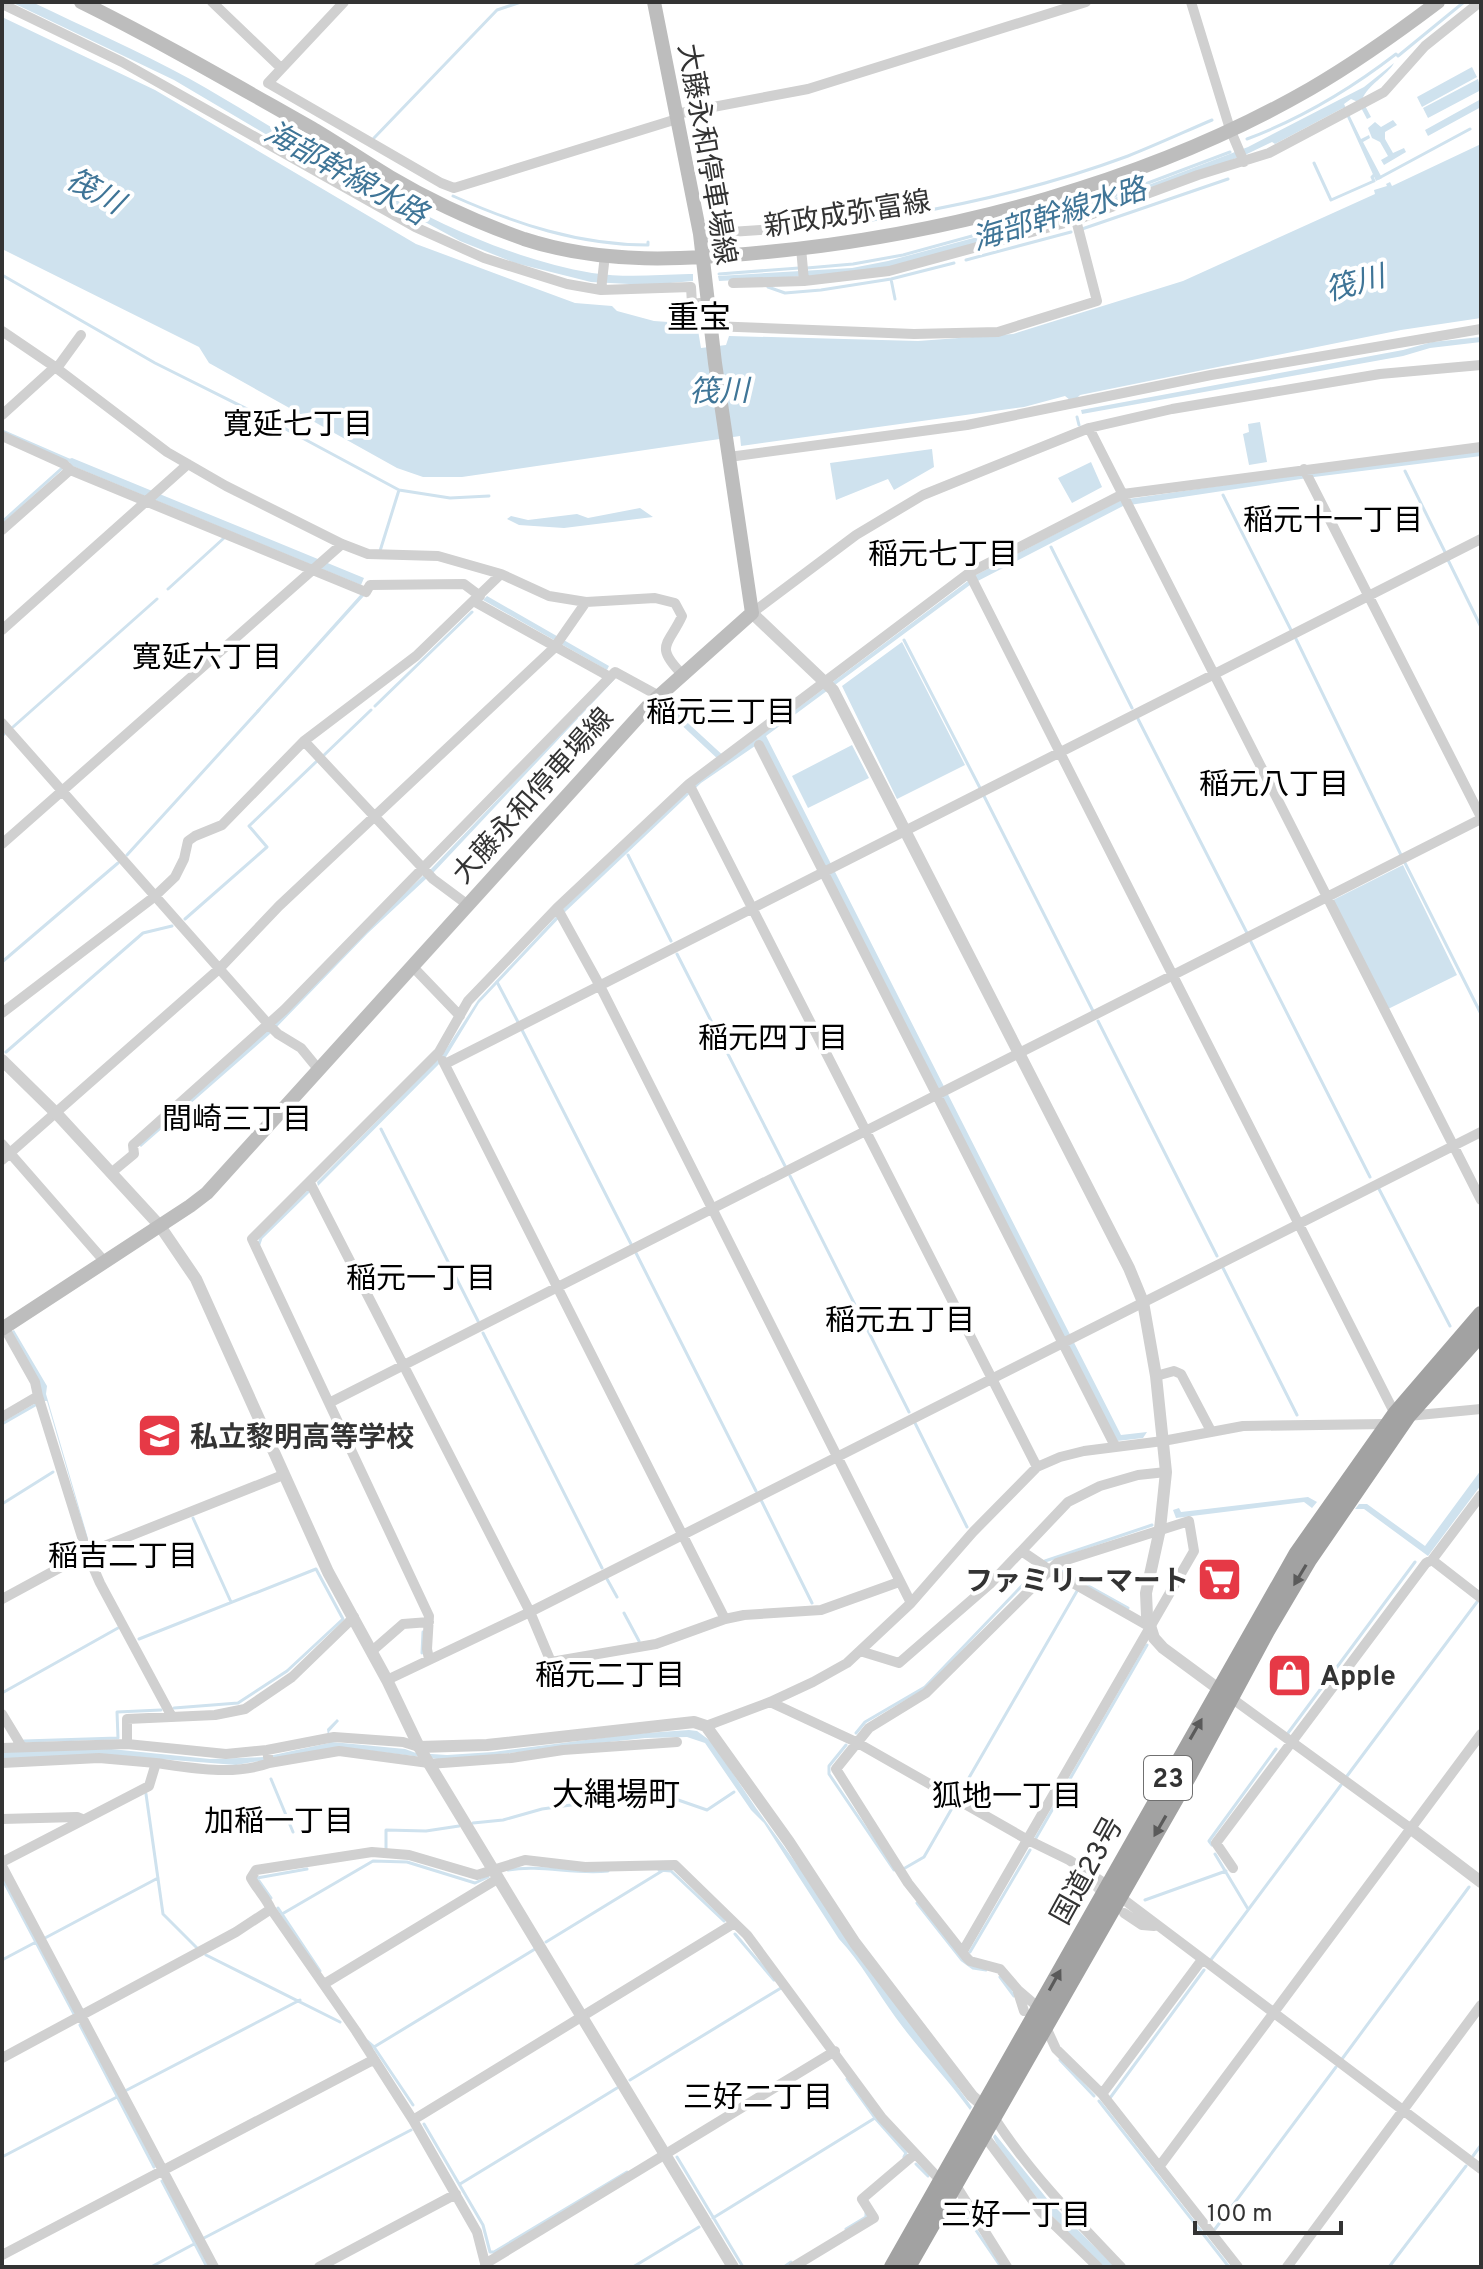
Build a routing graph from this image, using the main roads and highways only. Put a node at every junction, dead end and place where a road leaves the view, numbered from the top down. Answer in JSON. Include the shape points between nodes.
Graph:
{"nodes":[{"id":1,"x":81,"y":2,"type":"edge"},
{"id":2,"x":654,"y":2,"type":"edge"},
{"id":3,"x":1438,"y":2,"type":"edge"},
{"id":4,"x":702,"y":258,"type":"junction"},
{"id":5,"x":1481,"y":1314,"type":"edge"},
{"id":6,"x":3,"y":1328,"type":"edge"},
{"id":7,"x":1481,"y":1334,"type":"edge"},
{"id":8,"x":1397,"y":1418,"type":"junction"},
{"id":9,"x":1111,"y":1895,"type":"junction"},
{"id":10,"x":988,"y":2111,"type":"junction"},
{"id":11,"x":948,"y":2182,"type":"junction"},
{"id":12,"x":892,"y":2267,"type":"edge"},
{"id":13,"x":908,"y":2267,"type":"edge"}],
"edges":[{"from":1,"to":4,"type":"main road","name":"新政成弥富線","via":[[160,41],[429,198],[481,222],[604,260]]},
{"from":2,"to":4,"type":"main road","name":"大藤永和停車場線"},
{"from":3,"to":4,"type":"main road","name":"新政成弥富線","via":[[1331,76],[1178,152],[1043,198],[937,226]]},
{"from":4,"to":6,"type":"main road","name":"大藤永和停車場線","via":[[752,613],[600,757],[207,1193]]},
{"from":5,"to":8,"type":"highway","name":"国道23号","number":"23"},
{"from":7,"to":8,"type":"highway","name":"国道23号","number":"23"},
{"from":8,"to":9,"type":"highway","name":"国道23号","number":"23","via":[[1297,1553]]},
{"from":9,"to":10,"type":"highway","name":"国道23号","number":"23","via":[[1045,2032]]},
{"from":10,"to":9,"type":"highway","name":"国道23号","number":"23","one_way":true,"via":[[1032,2010]]},
{"from":10,"to":11,"type":"highway","name":"国道23号","number":"23"},
{"from":10,"to":11,"type":"highway","name":"国道23号","number":"23","via":[[983,2134]]},
{"from":11,"to":12,"type":"highway","name":"国道23号","number":"23"},
{"from":11,"to":13,"type":"highway","name":"国道23号","number":"23"}]}
